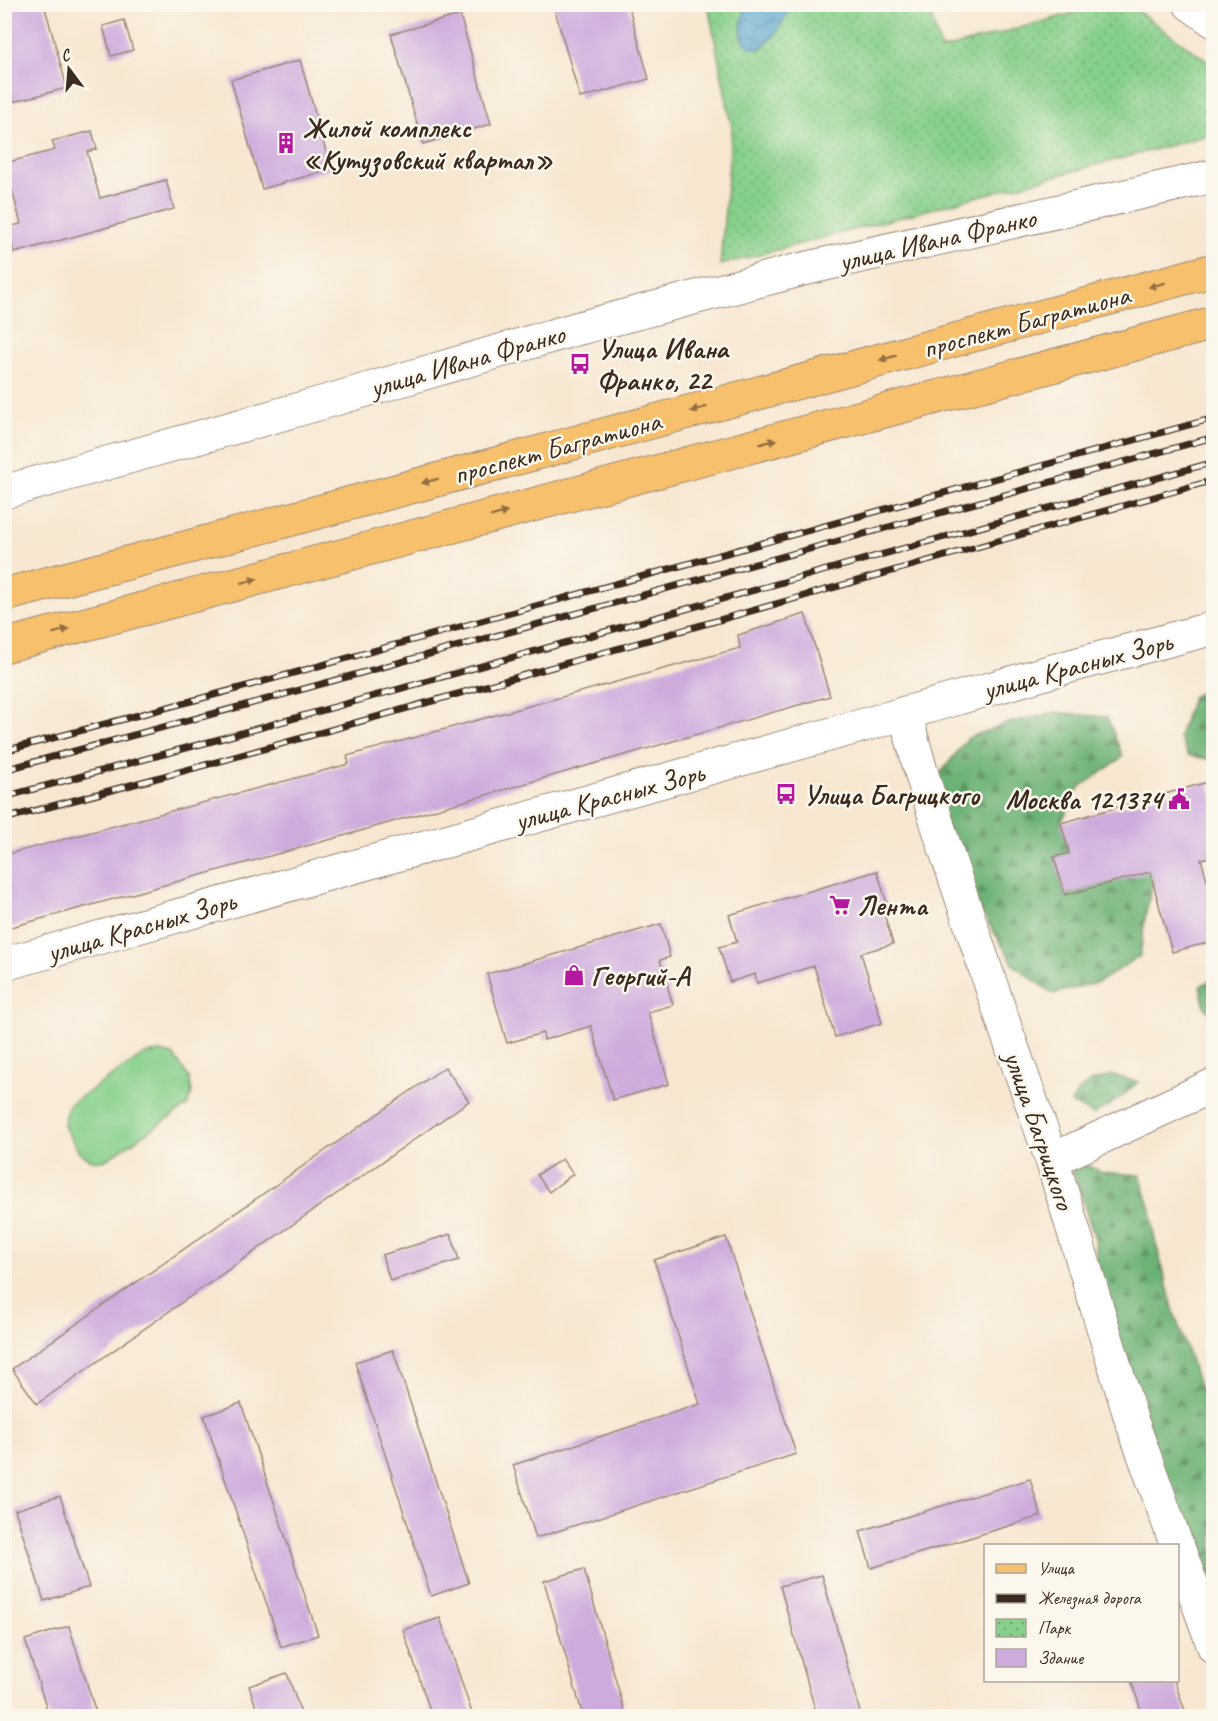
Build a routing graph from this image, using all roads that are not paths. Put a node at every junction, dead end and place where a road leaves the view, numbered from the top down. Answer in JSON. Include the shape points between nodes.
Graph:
{"nodes":[{"id":1,"x":1190,"y":4,"type":"edge"},
{"id":2,"x":1214,"y":21,"type":"edge"},
{"id":3,"x":1214,"y":176,"type":"edge"},
{"id":4,"x":1214,"y":270,"type":"edge"},
{"id":5,"x":1214,"y":323,"type":"edge"},
{"id":6,"x":4,"y":492,"type":"edge"},
{"id":7,"x":4,"y":595,"type":"edge"},
{"id":8,"x":1214,"y":628,"type":"edge"},
{"id":9,"x":4,"y":646,"type":"edge"},
{"id":10,"x":905,"y":713,"type":"junction"},
{"id":11,"x":4,"y":963,"type":"edge"},
{"id":12,"x":1214,"y":1085,"type":"edge"},
{"id":13,"x":1052,"y":1160,"type":"junction"},
{"id":14,"x":1176,"y":1544,"type":"edge"},
{"id":15,"x":1179,"y":1551,"type":"edge"},
{"id":16,"x":1214,"y":1647,"type":"edge"}],
"edges":[{"from":1,"to":2,"type":"street"},
{"from":3,"to":6,"type":"street","name":"улица Ивана Франко","via":[[788,273],[572,330]]},
{"from":4,"to":7,"type":"main road","name":"проспект Багратиона","one_way":true},
{"from":9,"to":5,"type":"main road","name":"проспект Багратиона","one_way":true},
{"from":8,"to":10,"type":"street","name":"улица Красных Зорь"},
{"from":10,"to":11,"type":"street","name":"улица Красных Зорь"},
{"from":10,"to":13,"type":"street","name":"улица Багрицкого","via":[[944,845]]},
{"from":12,"to":13,"type":"street"},
{"from":13,"to":14,"type":"street","name":"улица Багрицкого","via":[[1131,1419]]},
{"from":15,"to":16,"type":"street","name":"улица Багрицкого"}]}
